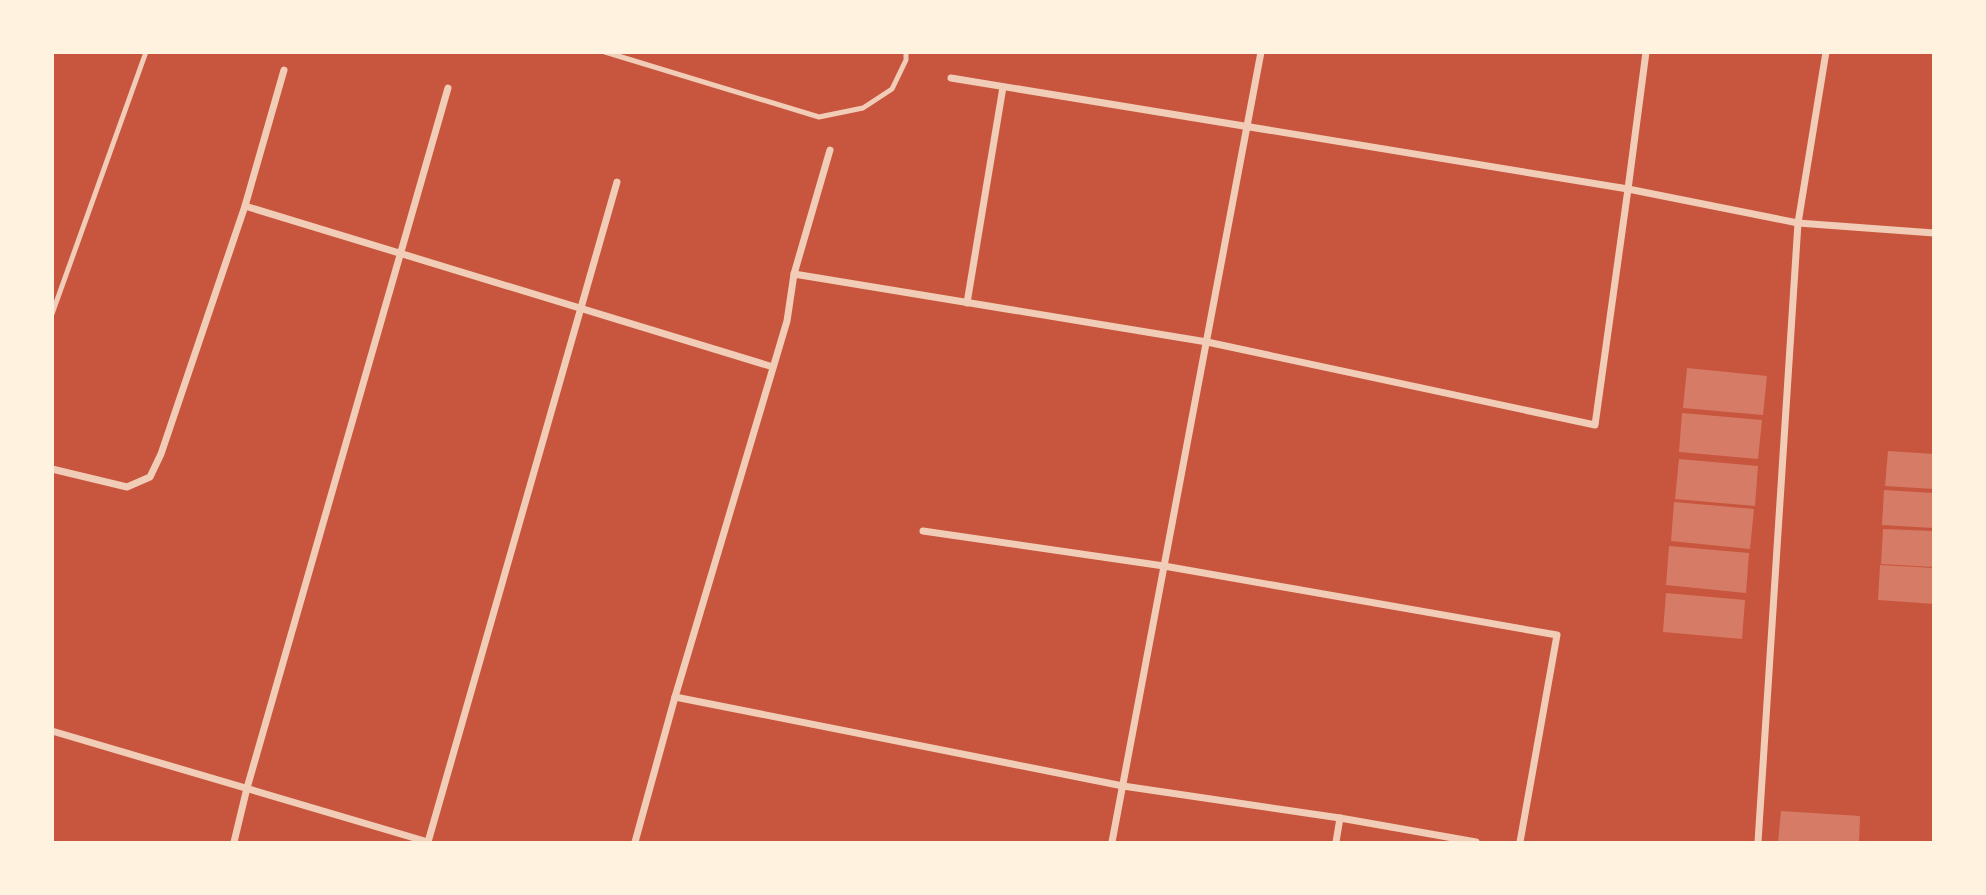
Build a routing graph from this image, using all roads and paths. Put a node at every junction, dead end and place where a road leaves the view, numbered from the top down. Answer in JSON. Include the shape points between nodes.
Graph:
{"nodes":[{"id":1,"x":146,"y":52,"type":"edge"},
{"id":2,"x":605,"y":52,"type":"edge"},
{"id":3,"x":906,"y":52,"type":"edge"},
{"id":4,"x":1261,"y":52,"type":"edge"},
{"id":5,"x":1646,"y":52,"type":"edge"},
{"id":6,"x":1826,"y":52,"type":"edge"},
{"id":7,"x":284,"y":69,"type":"dead end"},
{"id":8,"x":951,"y":78,"type":"dead end"},
{"id":9,"x":1003,"y":87,"type":"junction"},
{"id":10,"x":448,"y":89,"type":"dead end"},
{"id":11,"x":1247,"y":127,"type":"junction"},
{"id":12,"x":830,"y":150,"type":"dead end"},
{"id":13,"x":617,"y":182,"type":"dead end"},
{"id":14,"x":1628,"y":189,"type":"junction"},
{"id":15,"x":245,"y":206,"type":"junction"},
{"id":16,"x":1798,"y":223,"type":"junction"},
{"id":17,"x":1934,"y":233,"type":"edge"},
{"id":18,"x":401,"y":253,"type":"junction"},
{"id":19,"x":794,"y":274,"type":"junction"},
{"id":20,"x":967,"y":303,"type":"junction"},
{"id":21,"x":581,"y":308,"type":"junction"},
{"id":22,"x":52,"y":314,"type":"edge"},
{"id":23,"x":1206,"y":342,"type":"junction"},
{"id":24,"x":773,"y":367,"type":"junction"},
{"id":25,"x":52,"y":469,"type":"edge"},
{"id":26,"x":923,"y":531,"type":"dead end"},
{"id":27,"x":1164,"y":566,"type":"junction"},
{"id":28,"x":675,"y":697,"type":"junction"},
{"id":29,"x":52,"y":731,"type":"edge"},
{"id":30,"x":1123,"y":786,"type":"junction"},
{"id":31,"x":247,"y":788,"type":"junction"},
{"id":32,"x":1340,"y":818,"type":"junction"},
{"id":33,"x":234,"y":842,"type":"edge"},
{"id":34,"x":428,"y":842,"type":"edge"},
{"id":35,"x":635,"y":842,"type":"edge"},
{"id":36,"x":1112,"y":842,"type":"edge"},
{"id":37,"x":1336,"y":842,"type":"edge"},
{"id":38,"x":1476,"y":842,"type":"edge"},
{"id":39,"x":1520,"y":842,"type":"edge"},
{"id":40,"x":1758,"y":842,"type":"edge"}],
"edges":[{"from":1,"to":22,"type":"lane"},
{"from":2,"to":3,"type":"lane","via":[[820,117],[863,108],[892,89]]},
{"from":4,"to":11,"type":"street"},
{"from":5,"to":14,"type":"street"},
{"from":6,"to":16,"type":"street"},
{"from":7,"to":15,"type":"street"},
{"from":8,"to":9,"type":"street"},
{"from":9,"to":11,"type":"street"},
{"from":9,"to":20,"type":"street"},
{"from":10,"to":18,"type":"street"},
{"from":11,"to":14,"type":"street"},
{"from":11,"to":23,"type":"street"},
{"from":12,"to":19,"type":"street"},
{"from":13,"to":21,"type":"street"},
{"from":14,"to":16,"type":"street"},
{"from":14,"to":23,"type":"street","via":[[1595,425]]},
{"from":15,"to":18,"type":"street"},
{"from":15,"to":25,"type":"street","via":[[150,477],[127,487]]},
{"from":16,"to":17,"type":"street"},
{"from":16,"to":40,"type":"street"},
{"from":18,"to":21,"type":"street"},
{"from":18,"to":31,"type":"street"},
{"from":19,"to":20,"type":"street"},
{"from":19,"to":24,"type":"street","via":[[787,321]]},
{"from":20,"to":23,"type":"street"},
{"from":21,"to":24,"type":"street"},
{"from":21,"to":34,"type":"street"},
{"from":23,"to":27,"type":"street"},
{"from":24,"to":28,"type":"street"},
{"from":26,"to":27,"type":"street"},
{"from":27,"to":30,"type":"street"},
{"from":27,"to":39,"type":"street","via":[[1557,635]]},
{"from":28,"to":30,"type":"street"},
{"from":28,"to":35,"type":"street"},
{"from":29,"to":31,"type":"street"},
{"from":30,"to":32,"type":"street"},
{"from":30,"to":36,"type":"street"},
{"from":31,"to":33,"type":"street"},
{"from":31,"to":34,"type":"street"},
{"from":32,"to":37,"type":"street"},
{"from":32,"to":38,"type":"street"}]}
